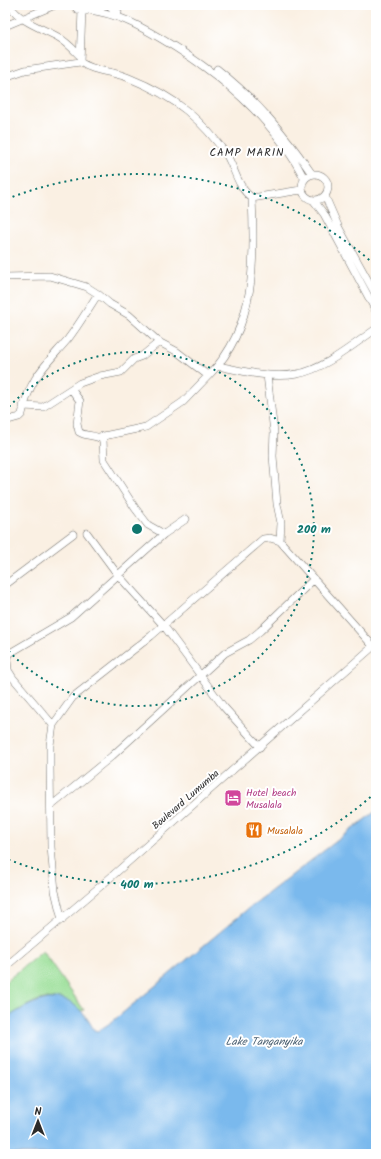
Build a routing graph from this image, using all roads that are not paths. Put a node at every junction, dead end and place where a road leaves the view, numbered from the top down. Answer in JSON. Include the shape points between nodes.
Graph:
{"nodes":[{"id":1,"x":9,"y":5,"type":"edge"},
{"id":2,"x":55,"y":5,"type":"edge"},
{"id":3,"x":74,"y":5,"type":"edge"},
{"id":4,"x":108,"y":5,"type":"edge"},
{"id":5,"x":93,"y":7,"type":"edge"},
{"id":6,"x":82,"y":10,"type":"junction"},
{"id":7,"x":21,"y":18,"type":"junction"},
{"id":8,"x":5,"y":26,"type":"edge"},
{"id":9,"x":80,"y":59,"type":"junction"},
{"id":10,"x":5,"y":77,"type":"edge"},
{"id":11,"x":312,"y":174,"type":"junction"},
{"id":12,"x":304,"y":178,"type":"junction"},
{"id":13,"x":301,"y":190,"type":"junction"},
{"id":14,"x":325,"y":196,"type":"junction"},
{"id":15,"x":252,"y":198,"type":"junction"},
{"id":16,"x":314,"y":201,"type":"junction"},
{"id":17,"x":5,"y":277,"type":"edge"},
{"id":18,"x":98,"y":294,"type":"junction"},
{"id":19,"x":376,"y":295,"type":"edge"},
{"id":20,"x":376,"y":311,"type":"edge"},
{"id":21,"x":376,"y":329,"type":"edge"},
{"id":22,"x":159,"y":342,"type":"junction"},
{"id":23,"x":218,"y":366,"type":"junction"},
{"id":24,"x":210,"y":374,"type":"junction"},
{"id":25,"x":267,"y":375,"type":"junction"},
{"id":26,"x":71,"y":389,"type":"junction"},
{"id":27,"x":23,"y":406,"type":"junction"},
{"id":28,"x":5,"y":421,"type":"edge"},
{"id":29,"x":99,"y":437,"type":"junction"},
{"id":30,"x":186,"y":519,"type":"dead end"},
{"id":31,"x":87,"y":533,"type":"dead end"},
{"id":32,"x":73,"y":534,"type":"dead end"},
{"id":33,"x":164,"y":534,"type":"junction"},
{"id":34,"x":280,"y":541,"type":"junction"},
{"id":35,"x":118,"y":575,"type":"junction"},
{"id":36,"x":314,"y":579,"type":"junction"},
{"id":37,"x":5,"y":585,"type":"edge"},
{"id":38,"x":164,"y":626,"type":"junction"},
{"id":39,"x":374,"y":645,"type":"edge"},
{"id":40,"x":202,"y":676,"type":"junction"},
{"id":41,"x":53,"y":725,"type":"junction"},
{"id":42,"x":260,"y":747,"type":"junction"},
{"id":43,"x":51,"y":806,"type":"junction"},
{"id":44,"x":62,"y":920,"type":"junction"},
{"id":45,"x":5,"y":967,"type":"edge"}],
"edges":[{"from":1,"to":7,"type":"street"},
{"from":2,"to":7,"type":"street"},
{"from":3,"to":6,"type":"street"},
{"from":4,"to":11,"type":"street","via":[[191,52],[244,91],[279,129]]},
{"from":5,"to":6,"type":"street"},
{"from":5,"to":12,"type":"street","via":[[118,15],[170,44],[209,69],[235,90],[271,129]]},
{"from":6,"to":9,"type":"street"},
{"from":7,"to":8,"type":"street"},
{"from":7,"to":9,"type":"street","via":[[68,43]]},
{"from":9,"to":10,"type":"street","via":[[25,70]]},
{"from":9,"to":15,"type":"street","via":[[93,69],[129,78],[163,94],[188,111],[226,153],[242,188]]},
{"from":11,"to":12,"type":"street"},
{"from":11,"to":14,"type":"street","via":[[318,174],[327,181],[328,189]]},
{"from":12,"to":13,"type":"street"},
{"from":13,"to":15,"type":"street"},
{"from":13,"to":16,"type":"street","via":[[304,196]]},
{"from":14,"to":16,"type":"street"},
{"from":14,"to":19,"type":"street","via":[[339,228]]},
{"from":15,"to":23,"type":"street","via":[[253,272],[249,296],[239,329]]},
{"from":16,"to":20,"type":"street","via":[[324,214]]},
{"from":17,"to":18,"type":"street","via":[[50,276],[87,287]]},
{"from":18,"to":22,"type":"street","via":[[129,315]]},
{"from":18,"to":27,"type":"street","via":[[68,338],[39,372]]},
{"from":21,"to":25,"type":"street","via":[[317,368],[297,374]]},
{"from":22,"to":24,"type":"street","via":[[176,351],[206,374]]},
{"from":22,"to":26,"type":"street","via":[[142,356],[134,359],[121,372],[100,376]]},
{"from":23,"to":24,"type":"street"},
{"from":23,"to":25,"type":"street"},
{"from":24,"to":29,"type":"street","via":[[183,402],[146,427]]},
{"from":25,"to":34,"type":"street","via":[[274,432],[273,456],[281,523]]},
{"from":26,"to":27,"type":"street","via":[[43,407]]},
{"from":26,"to":29,"type":"street","via":[[80,401],[77,424],[79,432]]},
{"from":27,"to":28,"type":"street","via":[[19,417]]},
{"from":29,"to":33,"type":"street","via":[[103,440],[104,460],[135,508],[148,525]]},
{"from":30,"to":33,"type":"street"},
{"from":31,"to":35,"type":"street"},
{"from":32,"to":37,"type":"street"},
{"from":33,"to":35,"type":"street"},
{"from":34,"to":36,"type":"street"},
{"from":34,"to":38,"type":"street","via":[[270,538],[258,542]]},
{"from":35,"to":38,"type":"street"},
{"from":35,"to":41,"type":"street","via":[[71,617],[10,654],[7,659],[8,670],[13,678]]},
{"from":36,"to":39,"type":"street"},
{"from":36,"to":40,"type":"street","via":[[254,636],[225,653]]},
{"from":38,"to":40,"type":"street"},
{"from":38,"to":41,"type":"street","via":[[73,697]]},
{"from":39,"to":42,"type":"street","name":"Boulevard Lumumba"},
{"from":40,"to":42,"type":"street","via":[[223,706]]},
{"from":40,"to":43,"type":"street"},
{"from":41,"to":43,"type":"street","via":[[50,745]]},
{"from":42,"to":44,"type":"street","name":"Boulevard Lumumba"},
{"from":43,"to":44,"type":"street","via":[[54,879]]},
{"from":44,"to":45,"type":"street","name":"Boulevard Lumumba"}]}
